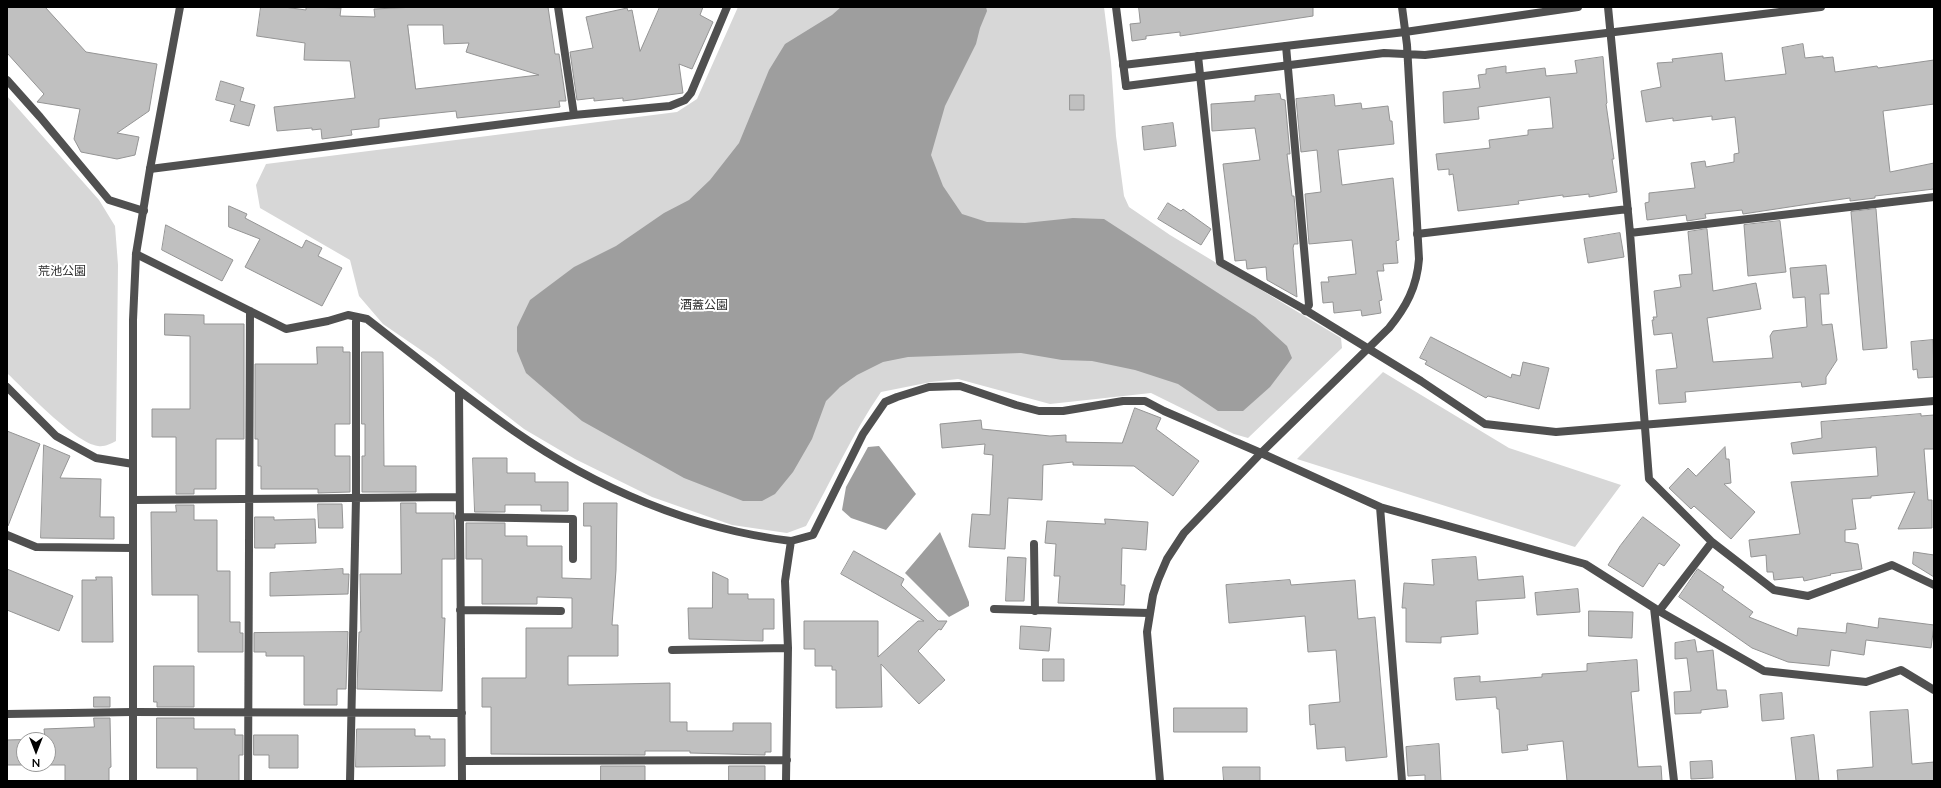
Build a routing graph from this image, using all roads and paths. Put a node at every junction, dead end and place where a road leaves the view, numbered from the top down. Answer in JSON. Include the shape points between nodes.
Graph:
{"nodes":[{"id":1,"x":180,"y":7,"type":"edge"},
{"id":2,"x":558,"y":7,"type":"edge"},
{"id":3,"x":727,"y":7,"type":"edge"},
{"id":4,"x":1116,"y":7,"type":"edge"},
{"id":5,"x":1402,"y":7,"type":"edge"},
{"id":6,"x":1578,"y":7,"type":"edge"},
{"id":7,"x":1608,"y":7,"type":"edge"},
{"id":8,"x":1821,"y":7,"type":"edge"},
{"id":9,"x":1783,"y":9,"type":"edge"},
{"id":10,"x":1405,"y":32,"type":"junction"},
{"id":11,"x":1611,"y":33,"type":"junction"},
{"id":12,"x":1286,"y":46,"type":"junction"},
{"id":13,"x":1407,"y":54,"type":"junction"},
{"id":14,"x":1198,"y":56,"type":"junction"},
{"id":15,"x":1123,"y":65,"type":"junction"},
{"id":16,"x":1288,"y":65,"type":"junction"},
{"id":17,"x":1201,"y":77,"type":"junction"},
{"id":18,"x":7,"y":80,"type":"edge"},
{"id":19,"x":574,"y":116,"type":"junction"},
{"id":20,"x":150,"y":169,"type":"junction"},
{"id":21,"x":1934,"y":197,"type":"edge"},
{"id":22,"x":1628,"y":209,"type":"junction"},
{"id":23,"x":144,"y":211,"type":"junction"},
{"id":24,"x":1630,"y":233,"type":"junction"},
{"id":25,"x":1417,"y":234,"type":"junction"},
{"id":26,"x":136,"y":254,"type":"junction"},
{"id":27,"x":1305,"y":310,"type":"junction"},
{"id":28,"x":250,"y":311,"type":"junction"},
{"id":29,"x":356,"y":316,"type":"junction"},
{"id":30,"x":1368,"y":349,"type":"junction"},
{"id":31,"x":7,"y":387,"type":"edge"},
{"id":32,"x":459,"y":391,"type":"junction"},
{"id":33,"x":1934,"y":401,"type":"edge"},
{"id":34,"x":1643,"y":425,"type":"junction"},
{"id":35,"x":1261,"y":452,"type":"junction"},
{"id":36,"x":133,"y":464,"type":"junction"},
{"id":37,"x":459,"y":497,"type":"junction"},
{"id":38,"x":250,"y":498,"type":"junction"},
{"id":39,"x":356,"y":498,"type":"junction"},
{"id":40,"x":133,"y":500,"type":"junction"},
{"id":41,"x":1380,"y":507,"type":"junction"},
{"id":42,"x":459,"y":517,"type":"junction"},
{"id":43,"x":7,"y":535,"type":"edge"},
{"id":44,"x":791,"y":541,"type":"junction"},
{"id":45,"x":1712,"y":542,"type":"junction"},
{"id":46,"x":1034,"y":544,"type":"dead end"},
{"id":47,"x":134,"y":548,"type":"junction"},
{"id":48,"x":573,"y":559,"type":"dead end"},
{"id":49,"x":1934,"y":585,"type":"edge"},
{"id":50,"x":994,"y":609,"type":"dead end"},
{"id":51,"x":460,"y":610,"type":"junction"},
{"id":52,"x":1656,"y":610,"type":"junction"},
{"id":53,"x":561,"y":611,"type":"dead end"},
{"id":54,"x":1035,"y":611,"type":"junction"},
{"id":55,"x":1150,"y":612,"type":"junction"},
{"id":56,"x":788,"y":648,"type":"junction"},
{"id":57,"x":672,"y":650,"type":"dead end"},
{"id":58,"x":1934,"y":690,"type":"edge"},
{"id":59,"x":132,"y":712,"type":"junction"},
{"id":60,"x":249,"y":713,"type":"junction"},
{"id":61,"x":352,"y":713,"type":"junction"},
{"id":62,"x":462,"y":713,"type":"junction"},
{"id":63,"x":7,"y":714,"type":"edge"},
{"id":64,"x":787,"y":760,"type":"junction"},
{"id":65,"x":462,"y":762,"type":"junction"},
{"id":66,"x":133,"y":781,"type":"edge"},
{"id":67,"x":248,"y":781,"type":"edge"},
{"id":68,"x":350,"y":781,"type":"edge"},
{"id":69,"x":462,"y":781,"type":"edge"},
{"id":70,"x":786,"y":781,"type":"edge"},
{"id":71,"x":1160,"y":781,"type":"edge"},
{"id":72,"x":1402,"y":781,"type":"edge"},
{"id":73,"x":1674,"y":781,"type":"edge"}],
"edges":[{"from":1,"to":20,"type":"street"},
{"from":2,"to":19,"type":"street"},
{"from":3,"to":19,"type":"street","via":[[691,93],[685,100],[663,107]]},
{"from":4,"to":15,"type":"street"},
{"from":5,"to":10,"type":"street"},
{"from":6,"to":10,"type":"street"},
{"from":7,"to":11,"type":"street"},
{"from":8,"to":9,"type":"street"},
{"from":9,"to":11,"type":"street"},
{"from":10,"to":12,"type":"street"},
{"from":10,"to":13,"type":"street"},
{"from":11,"to":13,"type":"street","via":[[1425,55]]},
{"from":11,"to":22,"type":"street"},
{"from":12,"to":14,"type":"street"},
{"from":12,"to":16,"type":"street"},
{"from":13,"to":16,"type":"street","via":[[1384,53]]},
{"from":13,"to":25,"type":"street"},
{"from":14,"to":15,"type":"street"},
{"from":14,"to":17,"type":"street"},
{"from":15,"to":17,"type":"street","via":[[1126,86]]},
{"from":16,"to":17,"type":"street"},
{"from":16,"to":27,"type":"street","via":[[1309,304]]},
{"from":17,"to":27,"type":"street","via":[[1220,262]]},
{"from":18,"to":23,"type":"street","via":[[109,200]]},
{"from":19,"to":20,"type":"street"},
{"from":20,"to":23,"type":"street"},
{"from":21,"to":24,"type":"street"},
{"from":22,"to":24,"type":"street"},
{"from":22,"to":25,"type":"street"},
{"from":23,"to":26,"type":"street"},
{"from":24,"to":34,"type":"street"},
{"from":25,"to":30,"type":"street","via":[[1418,268],[1412,293],[1400,315]]},
{"from":26,"to":28,"type":"street"},
{"from":26,"to":36,"type":"street","via":[[133,320]]},
{"from":27,"to":30,"type":"street"},
{"from":28,"to":29,"type":"street","via":[[286,329],[348,315]]},
{"from":28,"to":38,"type":"street"},
{"from":29,"to":32,"type":"street","via":[[367,319]]},
{"from":29,"to":39,"type":"street"},
{"from":30,"to":34,"type":"street","via":[[1485,424],[1556,432]]},
{"from":30,"to":35,"type":"street"},
{"from":31,"to":36,"type":"street","via":[[56,436],[96,458]]},
{"from":32,"to":37,"type":"street"},
{"from":32,"to":44,"type":"street","via":[[516,432],[578,470],[653,506],[722,529],[755,537]]},
{"from":33,"to":34,"type":"street"},
{"from":34,"to":45,"type":"street","via":[[1648,479]]},
{"from":35,"to":41,"type":"street"},
{"from":35,"to":44,"type":"street","via":[[1145,401],[1122,401],[1063,410],[1039,410],[960,386],[929,387],[885,402],[863,434],[813,535]]},
{"from":35,"to":55,"type":"street","via":[[1180,539],[1160,575]]},
{"from":36,"to":40,"type":"street"},
{"from":37,"to":39,"type":"street"},
{"from":37,"to":42,"type":"street"},
{"from":38,"to":39,"type":"street"},
{"from":38,"to":40,"type":"street"},
{"from":38,"to":60,"type":"street"},
{"from":39,"to":61,"type":"street"},
{"from":40,"to":47,"type":"street"},
{"from":41,"to":52,"type":"street","via":[[1585,564]]},
{"from":41,"to":72,"type":"street"},
{"from":42,"to":48,"type":"street","via":[[573,519]]},
{"from":42,"to":51,"type":"street"},
{"from":43,"to":47,"type":"street","via":[[36,547]]},
{"from":44,"to":56,"type":"street","via":[[785,581]]},
{"from":45,"to":49,"type":"street","via":[[1774,590],[1808,596],[1892,565]]},
{"from":45,"to":52,"type":"street"},
{"from":46,"to":54,"type":"street"},
{"from":47,"to":59,"type":"street"},
{"from":50,"to":54,"type":"street"},
{"from":51,"to":53,"type":"street"},
{"from":51,"to":62,"type":"street"},
{"from":52,"to":58,"type":"street","via":[[1764,671],[1866,682],[1901,670]]},
{"from":52,"to":73,"type":"street"},
{"from":54,"to":55,"type":"street"},
{"from":55,"to":71,"type":"street","via":[[1148,652]]},
{"from":56,"to":57,"type":"street"},
{"from":56,"to":64,"type":"street"},
{"from":59,"to":60,"type":"street"},
{"from":59,"to":63,"type":"street"},
{"from":59,"to":66,"type":"street"},
{"from":60,"to":61,"type":"street"},
{"from":60,"to":67,"type":"street"},
{"from":61,"to":62,"type":"street"},
{"from":61,"to":68,"type":"street"},
{"from":62,"to":65,"type":"street"},
{"from":64,"to":65,"type":"street"},
{"from":64,"to":70,"type":"street"},
{"from":65,"to":69,"type":"street"}]}
